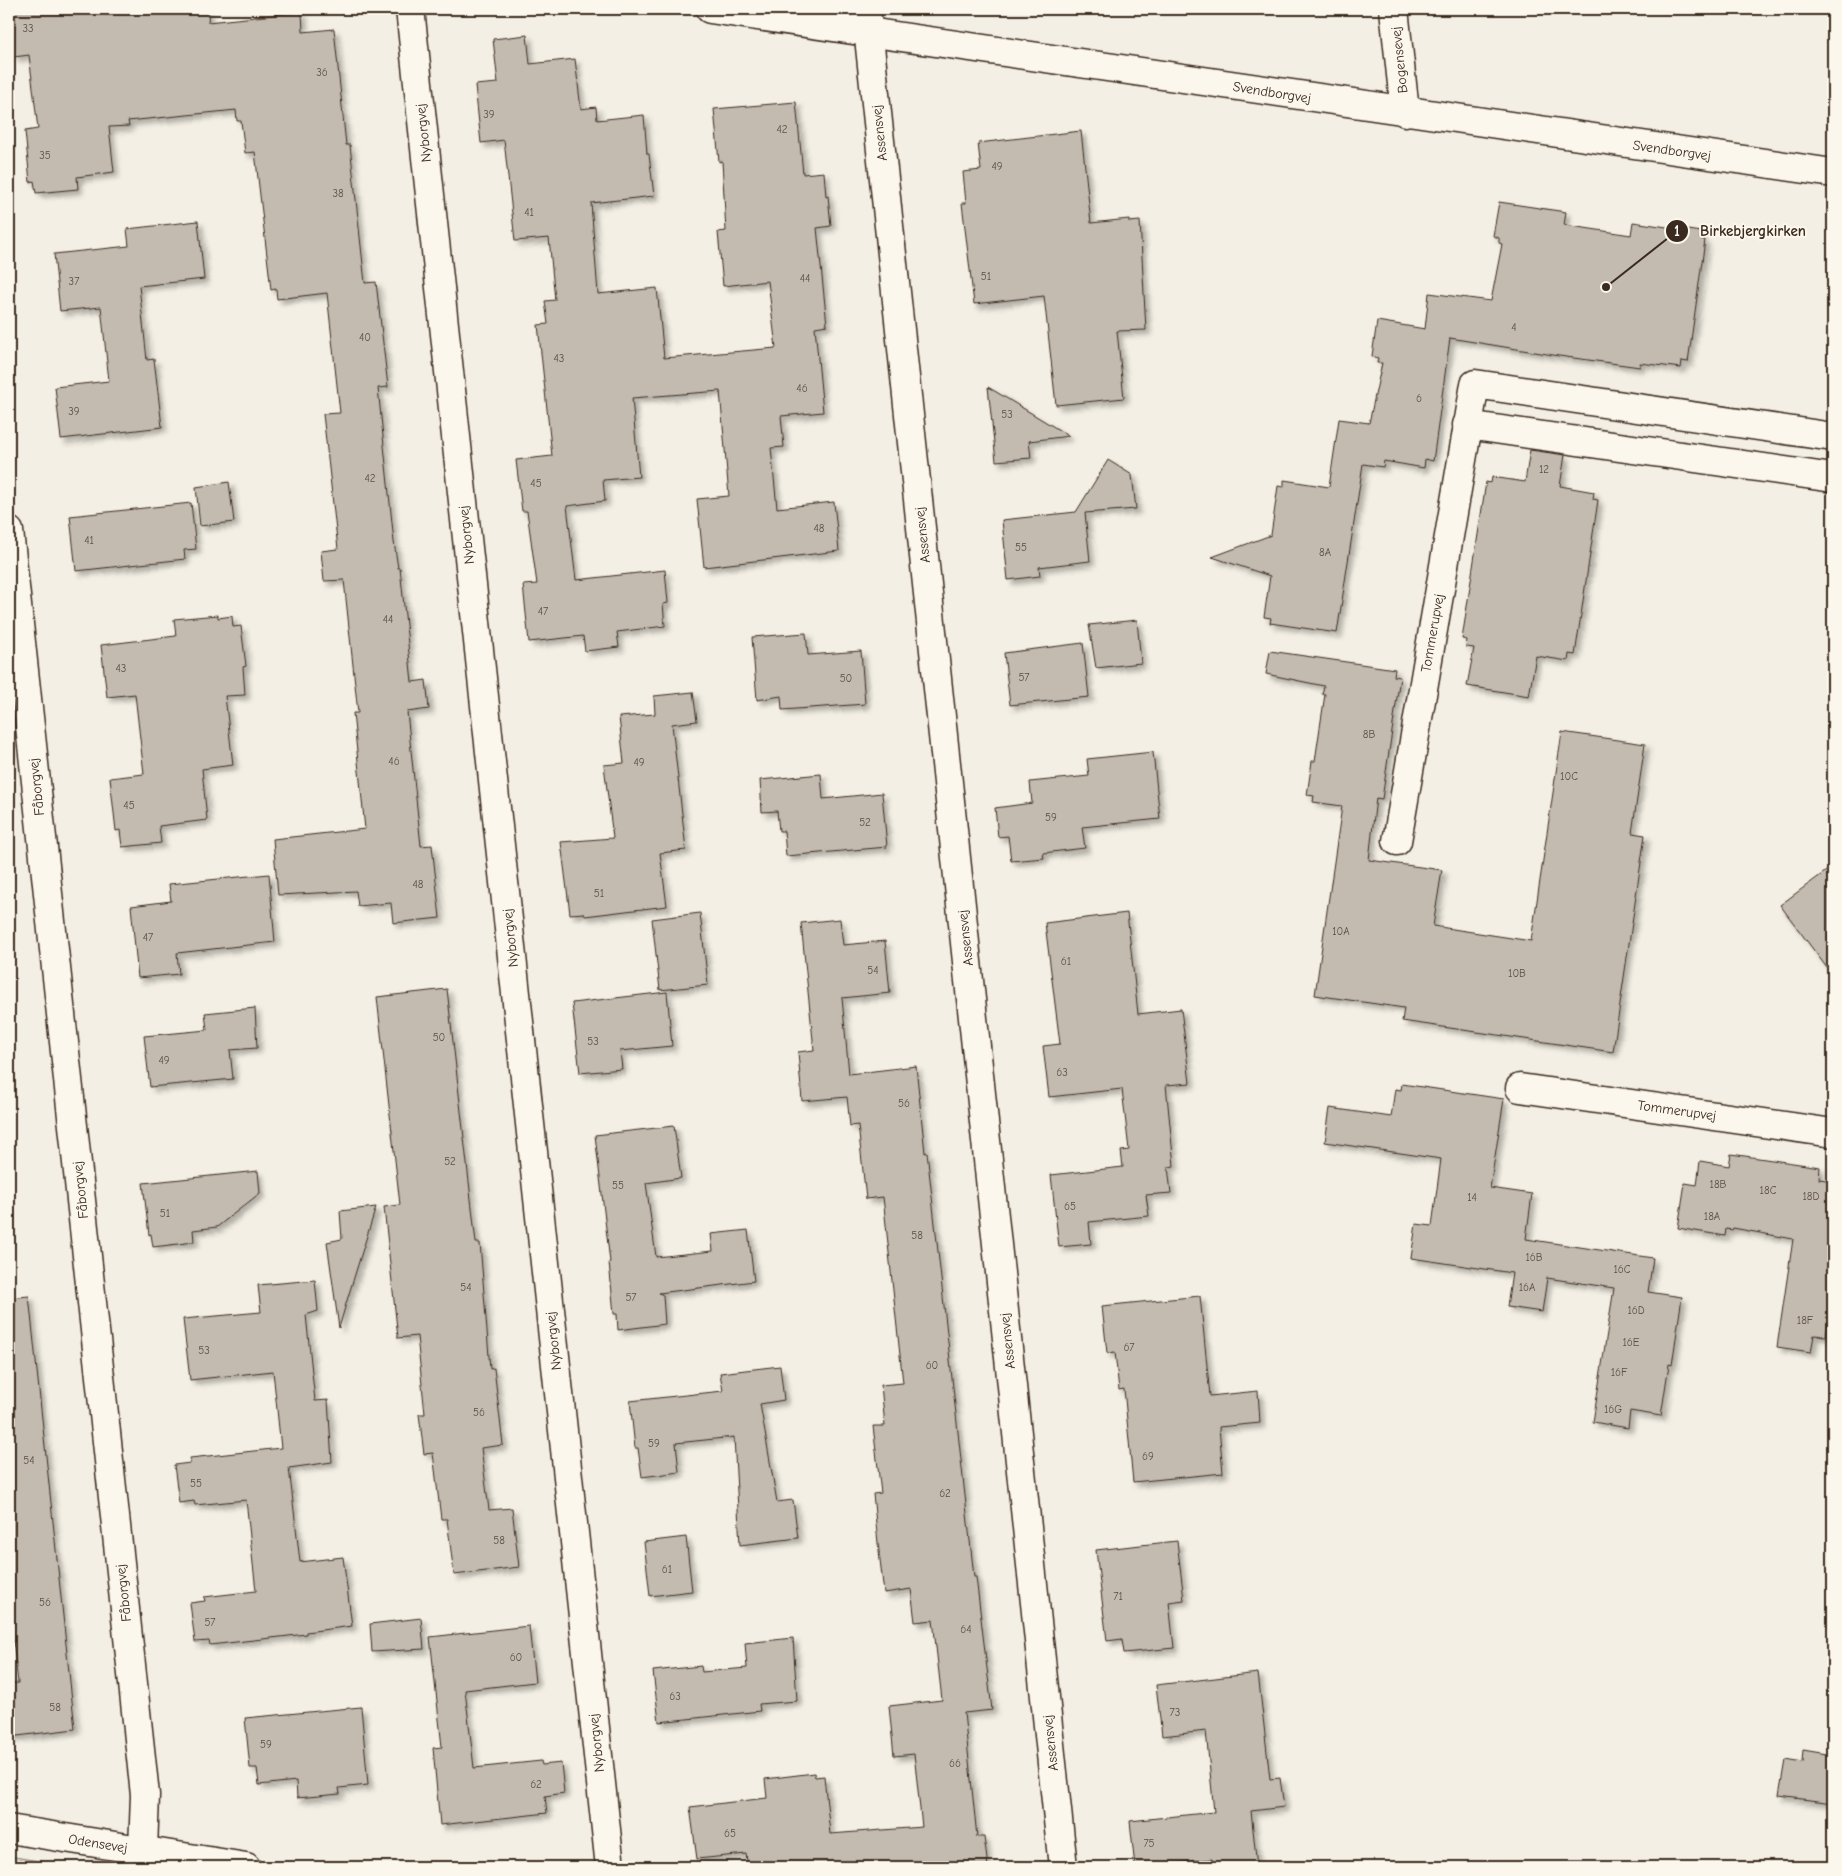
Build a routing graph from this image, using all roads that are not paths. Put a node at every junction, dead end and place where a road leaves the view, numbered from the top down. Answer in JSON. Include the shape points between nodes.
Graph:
{"nodes":[{"id":1,"x":410,"y":9,"type":"edge"},
{"id":2,"x":710,"y":9,"type":"edge"},
{"id":3,"x":1394,"y":9,"type":"edge"},
{"id":4,"x":867,"y":20,"type":"edge"},
{"id":5,"x":1405,"y":112,"type":"junction"},
{"id":6,"x":1833,"y":173,"type":"edge"},
{"id":7,"x":1468,"y":425,"type":"junction"},
{"id":8,"x":1833,"y":438,"type":"edge"},
{"id":9,"x":1833,"y":478,"type":"edge"},
{"id":10,"x":9,"y":531,"type":"edge"},
{"id":11,"x":1397,"y":841,"type":"dead end"},
{"id":12,"x":1520,"y":1088,"type":"dead end"},
{"id":13,"x":1833,"y":1133,"type":"edge"},
{"id":14,"x":9,"y":1829,"type":"edge"},
{"id":15,"x":143,"y":1850,"type":"junction"},
{"id":16,"x":246,"y":1867,"type":"edge"},
{"id":17,"x":610,"y":1867,"type":"edge"},
{"id":18,"x":1064,"y":1867,"type":"edge"}],
"edges":[{"from":1,"to":17,"type":"street","name":"Nyborgvej"},
{"from":2,"to":4,"type":"street","name":"Svendborgvej"},
{"from":3,"to":5,"type":"street","name":"Bogensevej"},
{"from":4,"to":5,"type":"street","name":"Svendborgvej"},
{"from":4,"to":18,"type":"street","name":"Assensvej"},
{"from":5,"to":6,"type":"street","name":"Svendborgvej"},
{"from":7,"to":8,"type":"street","name":"Tommerupvej","via":[[1475,384]]},
{"from":7,"to":9,"type":"street"},
{"from":7,"to":11,"type":"street","name":"Tommerupvej"},
{"from":10,"to":15,"type":"street","name":"Fåborgvej","via":[[145,1795]]},
{"from":12,"to":13,"type":"street","name":"Tommerupvej"},
{"from":14,"to":15,"type":"street","name":"Odensevej"},
{"from":15,"to":16,"type":"street","name":"Odensevej"}]}
